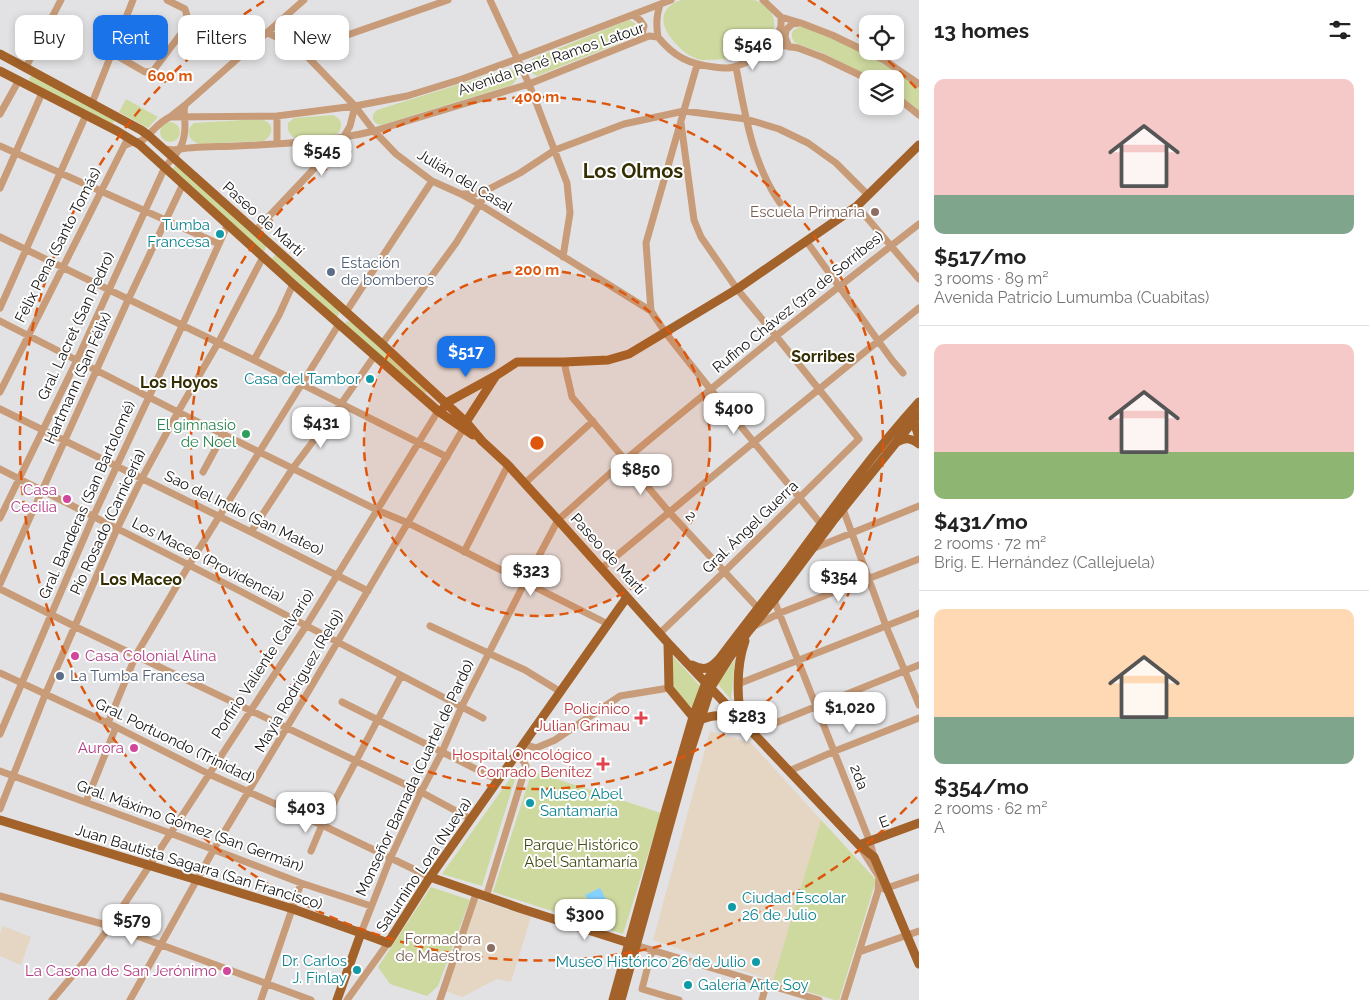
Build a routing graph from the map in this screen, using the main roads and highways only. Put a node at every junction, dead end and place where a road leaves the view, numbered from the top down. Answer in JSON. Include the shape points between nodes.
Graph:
{"nodes":[{"id":1,"x":0,"y":54,"type":"edge"},
{"id":2,"x":26,"y":67,"type":"junction"},
{"id":3,"x":0,"y":71,"type":"edge"},
{"id":4,"x":19,"y":80,"type":"junction"},
{"id":5,"x":120,"y":118,"type":"junction"},
{"id":6,"x":114,"y":129,"type":"junction"},
{"id":7,"x":132,"y":143,"type":"junction"},
{"id":8,"x":919,"y":145,"type":"edge"},
{"id":9,"x":164,"y":149,"type":"junction"},
{"id":10,"x":346,"y":312,"type":"junction"},
{"id":11,"x":339,"y":324,"type":"junction"},
{"id":12,"x":497,"y":375,"type":"junction"},
{"id":13,"x":436,"y":394,"type":"junction"},
{"id":14,"x":919,"y":402,"type":"edge"},
{"id":15,"x":446,"y":403,"type":"junction"},
{"id":16,"x":438,"y":411,"type":"junction"},
{"id":17,"x":917,"y":412,"type":"edge"},
{"id":18,"x":446,"y":417,"type":"junction"},
{"id":19,"x":913,"y":422,"type":"junction"},
{"id":20,"x":462,"y":425,"type":"junction"},
{"id":21,"x":919,"y":438,"type":"edge"},
{"id":22,"x":894,"y":444,"type":"junction"},
{"id":23,"x":919,"y":444,"type":"edge"},
{"id":24,"x":627,"y":597,"type":"junction"},
{"id":25,"x":750,"y":630,"type":"junction"},
{"id":26,"x":668,"y":642,"type":"junction"},
{"id":27,"x":720,"y":658,"type":"junction"},
{"id":28,"x":687,"y":662,"type":"junction"},
{"id":29,"x":708,"y":685,"type":"junction"},
{"id":30,"x":697,"y":718,"type":"junction"},
{"id":31,"x":741,"y":720,"type":"junction"},
{"id":32,"x":0,"y":820,"type":"edge"},
{"id":33,"x":919,"y":823,"type":"edge"},
{"id":34,"x":859,"y":845,"type":"junction"},
{"id":35,"x":874,"y":857,"type":"joint"},
{"id":36,"x":430,"y":877,"type":"junction"},
{"id":37,"x":362,"y":933,"type":"junction"},
{"id":38,"x":388,"y":944,"type":"joint"},
{"id":39,"x":632,"y":944,"type":"junction"},
{"id":40,"x":919,"y":964,"type":"edge"},
{"id":41,"x":337,"y":1000,"type":"edge"},
{"id":42,"x":613,"y":1000,"type":"edge"},
{"id":43,"x":621,"y":1000,"type":"edge"}],
"edges":[{"from":1,"to":2,"type":"main road","name":"Paseo de Martí"},
{"from":2,"to":4,"type":"main road"},
{"from":2,"to":5,"type":"main road","name":"Paseo de Martí"},
{"from":3,"to":4,"type":"main road","name":"Paseo de Martí"},
{"from":4,"to":6,"type":"main road","name":"Paseo de Martí"},
{"from":5,"to":6,"type":"main road"},
{"from":5,"to":9,"type":"main road","name":"Paseo de Martí"},
{"from":6,"to":7,"type":"main road","name":"Paseo de Martí"},
{"from":7,"to":9,"type":"main road"},
{"from":7,"to":11,"type":"main road","name":"Paseo de Martí","via":[[165,167]]},
{"from":8,"to":12,"type":"main road","via":[[856,206],[737,289],[629,354],[608,360],[517,362]]},
{"from":9,"to":10,"type":"main road","name":"Paseo de Martí"},
{"from":10,"to":11,"type":"main road"},
{"from":10,"to":13,"type":"main road","name":"Paseo de Martí"},
{"from":11,"to":16,"type":"main road","name":"Paseo de Martí"},
{"from":12,"to":15,"type":"main road"},
{"from":12,"to":20,"type":"main road"},
{"from":13,"to":15,"type":"main road","name":"Paseo de Martí"},
{"from":13,"to":16,"type":"main road"},
{"from":14,"to":17,"type":"main road"},
{"from":15,"to":18,"type":"main road"},
{"from":15,"to":20,"type":"main road","name":"Paseo de Martí"},
{"from":16,"to":18,"type":"main road","name":"Paseo de Martí"},
{"from":17,"to":19,"type":"main road"},
{"from":17,"to":27,"type":"main road","via":[[890,436]]},
{"from":18,"to":20,"type":"main road","name":"Paseo de Martí"},
{"from":19,"to":21,"type":"main road"},
{"from":19,"to":22,"type":"main road"},
{"from":20,"to":24,"type":"main road","name":"Paseo de Martí","via":[[508,465]]},
{"from":22,"to":23,"type":"main road","via":[[907,438]]},
{"from":22,"to":25,"type":"main road"},
{"from":24,"to":26,"type":"main road","name":"Paseo de Martí"},
{"from":24,"to":36,"type":"main road","name":"Saturnino Lora (Nueva)"},
{"from":25,"to":29,"type":"main road"},
{"from":25,"to":31,"type":"main road","via":[[740,656],[738,701]]},
{"from":26,"to":28,"type":"main road","name":"Paseo de Martí"},
{"from":26,"to":30,"type":"main road","via":[[669,688]]},
{"from":27,"to":28,"type":"main road","via":[[703,670]]},
{"from":27,"to":29,"type":"main road"},
{"from":28,"to":29,"type":"main road","name":"Paseo de Martí"},
{"from":29,"to":30,"type":"main road"},
{"from":29,"to":31,"type":"main road","name":"Paseo de Martí"},
{"from":30,"to":31,"type":"main road","via":[[722,715]]},
{"from":30,"to":39,"type":"main road","via":[[665,813]]},
{"from":31,"to":34,"type":"main road","name":"Paseo de Martí"},
{"from":32,"to":37,"type":"main road","name":"Juan Bautista Sagarra (San Francisco)"},
{"from":33,"to":34,"type":"main road","name":"E"},
{"from":34,"to":35,"type":"main road","name":"Paseo de Martí"},
{"from":35,"to":40,"type":"main road","name":"2da"},
{"from":36,"to":38,"type":"main road","name":"Saturnino Lora (Nueva)"},
{"from":36,"to":39,"type":"main road","name":"Gral. Portuondo (Trinidad)"},
{"from":37,"to":38,"type":"main road","name":"Juan Bautista Sagarra (San Francisco)"},
{"from":37,"to":41,"type":"main road","name":"Monseñor Barnada (Cuartel de Pardo)"},
{"from":39,"to":42,"type":"main road"},
{"from":39,"to":43,"type":"main road"}]}
